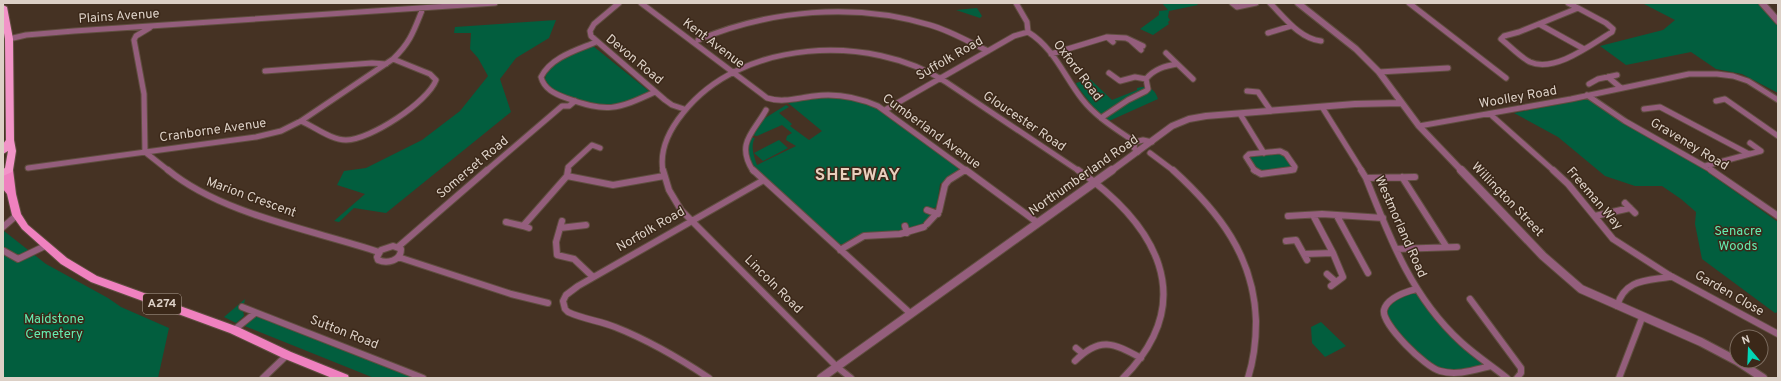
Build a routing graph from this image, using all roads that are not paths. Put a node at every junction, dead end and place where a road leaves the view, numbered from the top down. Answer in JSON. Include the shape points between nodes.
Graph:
{"nodes":[{"id":1,"x":495,"y":3,"type":"edge"},
{"id":2,"x":619,"y":3,"type":"edge"},
{"id":3,"x":642,"y":3,"type":"edge"},
{"id":4,"x":1016,"y":3,"type":"edge"},
{"id":5,"x":1232,"y":3,"type":"edge"},
{"id":6,"x":1256,"y":3,"type":"edge"},
{"id":7,"x":1270,"y":3,"type":"edge"},
{"id":8,"x":1298,"y":3,"type":"edge"},
{"id":9,"x":1409,"y":3,"type":"edge"},
{"id":10,"x":1568,"y":3,"type":"edge"},
{"id":11,"x":1762,"y":3,"type":"edge"},
{"id":12,"x":3,"y":7,"type":"edge"},
{"id":13,"x":423,"y":8,"type":"junction"},
{"id":14,"x":1578,"y":8,"type":"junction"},
{"id":15,"x":1778,"y":21,"type":"edge"},
{"id":16,"x":1539,"y":24,"type":"junction"},
{"id":17,"x":153,"y":26,"type":"junction"},
{"id":18,"x":1290,"y":26,"type":"junction"},
{"id":19,"x":125,"y":28,"type":"junction"},
{"id":20,"x":1028,"y":32,"type":"junction"},
{"id":21,"x":1268,"y":33,"type":"dead end"},
{"id":22,"x":136,"y":36,"type":"junction"},
{"id":23,"x":1107,"y":37,"type":"junction"},
{"id":24,"x":9,"y":39,"type":"junction"},
{"id":25,"x":698,"y":40,"type":"dead end"},
{"id":26,"x":1321,"y":41,"type":"dead end"},
{"id":27,"x":596,"y":42,"type":"junction"},
{"id":28,"x":1113,"y":42,"type":"dead end"},
{"id":29,"x":1142,"y":48,"type":"dead end"},
{"id":30,"x":1584,"y":49,"type":"junction"},
{"id":31,"x":988,"y":51,"type":"junction"},
{"id":32,"x":1166,"y":53,"type":"dead end"},
{"id":33,"x":1051,"y":54,"type":"junction"},
{"id":34,"x":393,"y":59,"type":"junction"},
{"id":35,"x":386,"y":64,"type":"junction"},
{"id":36,"x":1177,"y":64,"type":"junction"},
{"id":37,"x":1448,"y":68,"type":"dead end"},
{"id":38,"x":265,"y":70,"type":"dead end"},
{"id":39,"x":1379,"y":72,"type":"junction"},
{"id":40,"x":732,"y":73,"type":"junction"},
{"id":41,"x":1109,"y":73,"type":"dead end"},
{"id":42,"x":1617,"y":76,"type":"dead end"},
{"id":43,"x":1608,"y":77,"type":"junction"},
{"id":44,"x":940,"y":78,"type":"junction"},
{"id":45,"x":1506,"y":78,"type":"dead end"},
{"id":46,"x":1146,"y":79,"type":"junction"},
{"id":47,"x":1193,"y":79,"type":"dead end"},
{"id":48,"x":1589,"y":84,"type":"dead end"},
{"id":49,"x":1621,"y":88,"type":"junction"},
{"id":50,"x":655,"y":92,"type":"junction"},
{"id":51,"x":1247,"y":92,"type":"dead end"},
{"id":52,"x":1587,"y":95,"type":"junction"},
{"id":53,"x":566,"y":98,"type":"junction"},
{"id":54,"x":774,"y":100,"type":"joint"},
{"id":55,"x":1778,"y":100,"type":"edge"},
{"id":56,"x":575,"y":101,"type":"junction"},
{"id":57,"x":1716,"y":101,"type":"dead end"},
{"id":58,"x":1401,"y":103,"type":"junction"},
{"id":59,"x":562,"y":106,"type":"junction"},
{"id":60,"x":1322,"y":107,"type":"junction"},
{"id":61,"x":684,"y":109,"type":"junction"},
{"id":62,"x":1644,"y":109,"type":"dead end"},
{"id":63,"x":766,"y":110,"type":"dead end"},
{"id":64,"x":885,"y":110,"type":"junction"},
{"id":65,"x":1271,"y":111,"type":"junction"},
{"id":66,"x":1240,"y":114,"type":"junction"},
{"id":67,"x":1490,"y":114,"type":"junction"},
{"id":68,"x":1101,"y":118,"type":"junction"},
{"id":69,"x":302,"y":121,"type":"junction"},
{"id":70,"x":1419,"y":126,"type":"junction"},
{"id":71,"x":8,"y":135,"type":"edge"},
{"id":72,"x":1778,"y":136,"type":"edge"},
{"id":73,"x":1135,"y":142,"type":"junction"},
{"id":74,"x":1152,"y":142,"type":"junction"},
{"id":75,"x":1750,"y":143,"type":"dead end"},
{"id":76,"x":600,"y":148,"type":"dead end"},
{"id":77,"x":3,"y":151,"type":"edge"},
{"id":78,"x":145,"y":152,"type":"junction"},
{"id":79,"x":1138,"y":152,"type":"junction"},
{"id":80,"x":1150,"y":153,"type":"dead end"},
{"id":81,"x":1264,"y":153,"type":"junction"},
{"id":82,"x":1748,"y":154,"type":"junction"},
{"id":83,"x":1705,"y":166,"type":"junction"},
{"id":84,"x":28,"y":168,"type":"dead end"},
{"id":85,"x":966,"y":170,"type":"junction"},
{"id":86,"x":5,"y":174,"type":"edge"},
{"id":87,"x":567,"y":176,"type":"junction"},
{"id":88,"x":664,"y":176,"type":"junction"},
{"id":89,"x":1402,"y":177,"type":"junction"},
{"id":90,"x":1415,"y":177,"type":"dead end"},
{"id":91,"x":1366,"y":178,"type":"junction"},
{"id":92,"x":762,"y":181,"type":"junction"},
{"id":93,"x":1095,"y":183,"type":"junction"},
{"id":94,"x":1625,"y":203,"type":"dead end"},
{"id":95,"x":1630,"y":208,"type":"junction"},
{"id":96,"x":926,"y":210,"type":"dead end"},
{"id":97,"x":1635,"y":213,"type":"dead end"},
{"id":98,"x":938,"y":214,"type":"junction"},
{"id":99,"x":1313,"y":215,"type":"junction"},
{"id":100,"x":17,"y":216,"type":"junction"},
{"id":101,"x":1288,"y":216,"type":"dead end"},
{"id":102,"x":1336,"y":216,"type":"junction"},
{"id":103,"x":1595,"y":216,"type":"junction"},
{"id":104,"x":1778,"y":216,"type":"edge"},
{"id":105,"x":1383,"y":218,"type":"junction"},
{"id":106,"x":692,"y":220,"type":"junction"},
{"id":107,"x":562,"y":221,"type":"dead end"},
{"id":108,"x":506,"y":222,"type":"dead end"},
{"id":109,"x":1038,"y":223,"type":"junction"},
{"id":110,"x":586,"y":225,"type":"dead end"},
{"id":111,"x":3,"y":227,"type":"edge"},
{"id":112,"x":560,"y":228,"type":"junction"},
{"id":113,"x":1286,"y":242,"type":"dead end"},
{"id":114,"x":46,"y":246,"type":"junction"},
{"id":115,"x":1446,"y":246,"type":"junction"},
{"id":116,"x":398,"y":247,"type":"junction"},
{"id":117,"x":1456,"y":247,"type":"dead end"},
{"id":118,"x":1396,"y":248,"type":"junction"},
{"id":119,"x":840,"y":250,"type":"junction"},
{"id":120,"x":4,"y":251,"type":"edge"},
{"id":121,"x":379,"y":252,"type":"junction"},
{"id":122,"x":1333,"y":253,"type":"junction"},
{"id":123,"x":398,"y":257,"type":"junction"},
{"id":124,"x":1368,"y":273,"type":"dead end"},
{"id":125,"x":1327,"y":274,"type":"dead end"},
{"id":126,"x":1669,"y":275,"type":"junction"},
{"id":127,"x":593,"y":277,"type":"junction"},
{"id":128,"x":1336,"y":282,"type":"junction"},
{"id":129,"x":1331,"y":286,"type":"dead end"},
{"id":130,"x":1416,"y":289,"type":"junction"},
{"id":131,"x":1470,"y":299,"type":"dead end"},
{"id":132,"x":548,"y":303,"type":"dead end"},
{"id":133,"x":1474,"y":305,"type":"junction"},
{"id":134,"x":1466,"y":306,"type":"dead end"},
{"id":135,"x":1617,"y":306,"type":"junction"},
{"id":136,"x":242,"y":307,"type":"dead end"},
{"id":137,"x":256,"y":313,"type":"junction"},
{"id":138,"x":911,"y":314,"type":"junction"},
{"id":139,"x":1642,"y":318,"type":"junction"},
{"id":140,"x":234,"y":330,"type":"junction"},
{"id":141,"x":1778,"y":334,"type":"edge"},
{"id":142,"x":287,"y":355,"type":"junction"},
{"id":143,"x":1729,"y":357,"type":"edge"},
{"id":144,"x":1141,"y":358,"type":"junction"},
{"id":145,"x":1075,"y":361,"type":"dead end"},
{"id":146,"x":1491,"y":366,"type":"junction"},
{"id":147,"x":837,"y":367,"type":"junction"},
{"id":148,"x":1749,"y":369,"type":"edge"},
{"id":149,"x":1250,"y":377,"type":"edge"},
{"id":150,"x":263,"y":378,"type":"edge"},
{"id":151,"x":344,"y":378,"type":"edge"},
{"id":152,"x":422,"y":378,"type":"edge"},
{"id":153,"x":709,"y":378,"type":"edge"},
{"id":154,"x":821,"y":378,"type":"edge"},
{"id":155,"x":851,"y":378,"type":"edge"},
{"id":156,"x":1123,"y":378,"type":"edge"},
{"id":157,"x":1507,"y":378,"type":"edge"},
{"id":158,"x":1517,"y":378,"type":"edge"},
{"id":159,"x":1619,"y":378,"type":"edge"},
{"id":160,"x":1763,"y":378,"type":"edge"}],
"edges":[{"from":1,"to":13,"type":"street","name":"Plains Avenue"},
{"from":2,"to":27,"type":"street","name":"Devon Road","via":[[592,26],[590,33]]},
{"from":3,"to":40,"type":"street","name":"Kent Avenue"},
{"from":4,"to":20,"type":"street","via":[[1027,22]]},
{"from":5,"to":6,"type":"street","via":[[1237,7]]},
{"from":7,"to":18,"type":"street"},
{"from":8,"to":39,"type":"street","name":"Willington Street","via":[[1356,49]]},
{"from":9,"to":45,"type":"street"},
{"from":10,"to":14,"type":"street"},
{"from":11,"to":15,"type":"street"},
{"from":12,"to":24,"type":"highway"},
{"from":13,"to":17,"type":"street","name":"Plains Avenue"},
{"from":13,"to":34,"type":"street","name":"Cranborne Avenue","via":[[410,40]]},
{"from":14,"to":16,"type":"street"},
{"from":14,"to":30,"type":"street","via":[[1613,29]]},
{"from":16,"to":30,"type":"street"},
{"from":16,"to":30,"type":"street","via":[[1501,39],[1530,62],[1542,65],[1565,60]]},
{"from":17,"to":19,"type":"street","name":"Plains Avenue"},
{"from":17,"to":22,"type":"street"},
{"from":18,"to":21,"type":"street"},
{"from":18,"to":26,"type":"street","via":[[1302,31],[1312,40]]},
{"from":19,"to":22,"type":"street"},
{"from":19,"to":24,"type":"street","name":"Plains Avenue"},
{"from":20,"to":31,"type":"street","name":"Suffolk Road","via":[[1014,36]]},
{"from":20,"to":33,"type":"street","name":"Oxford Road","via":[[1038,37]]},
{"from":22,"to":78,"type":"street","via":[[134,40],[144,94]]},
{"from":23,"to":28,"type":"street"},
{"from":23,"to":29,"type":"street","via":[[1127,38]]},
{"from":23,"to":33,"type":"street"},
{"from":24,"to":71,"type":"highway"},
{"from":25,"to":31,"type":"street","via":[[748,22],[773,17],[856,11],[899,16],[938,27]]},
{"from":27,"to":50,"type":"street","name":"Devon Road"},
{"from":27,"to":53,"type":"street","via":[[555,61],[542,74],[541,80],[547,88]]},
{"from":31,"to":44,"type":"street","name":"Suffolk Road"},
{"from":32,"to":36,"type":"street"},
{"from":33,"to":68,"type":"street","name":"Oxford Road","via":[[1082,99]]},
{"from":34,"to":35,"type":"street","name":"Cranborne Avenue"},
{"from":34,"to":69,"type":"street","via":[[436,78],[436,84],[409,109],[374,131],[354,139],[340,138]]},
{"from":35,"to":38,"type":"street"},
{"from":35,"to":69,"type":"street","name":"Cranborne Avenue"},
{"from":36,"to":46,"type":"street","via":[[1150,73]]},
{"from":36,"to":47,"type":"street"},
{"from":37,"to":39,"type":"street"},
{"from":39,"to":58,"type":"street","name":"Willington Street"},
{"from":40,"to":44,"type":"street","name":"Gloucester Road","via":[[781,56],[817,50],[844,50],[895,58]]},
{"from":40,"to":54,"type":"street","name":"Kent Avenue","via":[[764,96]]},
{"from":40,"to":61,"type":"street","name":"Lincoln Road","via":[[705,90]]},
{"from":41,"to":46,"type":"street","via":[[1120,81],[1135,77]]},
{"from":42,"to":43,"type":"street"},
{"from":43,"to":48,"type":"street"},
{"from":43,"to":49,"type":"street"},
{"from":44,"to":64,"type":"street","name":"Suffolk Road"},
{"from":44,"to":93,"type":"street","name":"Gloucester Road"},
{"from":46,"to":68,"type":"street","via":[[1148,89],[1145,92],[1129,99]]},
{"from":49,"to":52,"type":"street","name":"Woolley Road"},
{"from":49,"to":55,"type":"street","name":"Woolley Road","via":[[1689,74],[1726,74],[1748,81]]},
{"from":50,"to":56,"type":"street","via":[[625,106],[611,108],[597,108]]},
{"from":50,"to":61,"type":"street","name":"Devon Road","via":[[672,105]]},
{"from":51,"to":65,"type":"street","via":[[1258,92]]},
{"from":52,"to":67,"type":"street","name":"Woolley Road"},
{"from":52,"to":83,"type":"street","name":"Graveney Road","via":[[1625,121]]},
{"from":53,"to":56,"type":"street"},
{"from":53,"to":59,"type":"street","name":"Somerset Road"},
{"from":54,"to":64,"type":"street","name":"Cumberland Avenue","via":[[839,95],[864,100]]},
{"from":56,"to":59,"type":"street","name":"Somerset Road"},
{"from":57,"to":72,"type":"street","via":[[1725,99]]},
{"from":58,"to":60,"type":"street","name":"Northumberland Road"},
{"from":58,"to":70,"type":"street","name":"Willington Street"},
{"from":59,"to":116,"type":"street","name":"Somerset Road"},
{"from":60,"to":65,"type":"street","name":"Northumberland Road"},
{"from":60,"to":91,"type":"street","name":"Westmorland Road"},
{"from":61,"to":88,"type":"street","name":"Lincoln Road","via":[[674,122],[666,140]]},
{"from":62,"to":82,"type":"street","via":[[1660,107]]},
{"from":63,"to":92,"type":"street","via":[[750,133],[746,150],[750,167]]},
{"from":64,"to":85,"type":"street","name":"Cumberland Avenue"},
{"from":65,"to":66,"type":"street","name":"Northumberland Road"},
{"from":66,"to":74,"type":"street","name":"Northumberland Road","via":[[1189,120],[1172,126]]},
{"from":66,"to":81,"type":"street"},
{"from":67,"to":70,"type":"street","name":"Woolley Road"},
{"from":67,"to":103,"type":"street","name":"Freeman Way","via":[[1568,184]]},
{"from":68,"to":73,"type":"street","name":"Oxford Road"},
{"from":69,"to":78,"type":"street","name":"Cranborne Avenue","via":[[262,136]]},
{"from":70,"to":135,"type":"street","name":"Willington Street","via":[[1563,275],[1581,288]]},
{"from":71,"to":77,"type":"highway"},
{"from":71,"to":86,"type":"highway","via":[[12,151]]},
{"from":73,"to":74,"type":"street"},
{"from":73,"to":79,"type":"street","via":[[1134,148]]},
{"from":74,"to":79,"type":"street","name":"Northumberland Road"},
{"from":75,"to":82,"type":"street","via":[[1761,151]]},
{"from":76,"to":87,"type":"street","via":[[592,145],[568,167]]},
{"from":78,"to":84,"type":"street","name":"Cranborne Avenue"},
{"from":78,"to":121,"type":"street","name":"Marion Crescent","via":[[181,181],[231,205]]},
{"from":79,"to":93,"type":"street","name":"Northumberland Road"},
{"from":80,"to":149,"type":"street","via":[[1202,197],[1228,231],[1245,261],[1252,283],[1257,318],[1256,345]]},
{"from":81,"to":81,"type":"street","via":[[1284,152],[1294,170],[1257,173],[1246,157],[1249,154]]},
{"from":82,"to":83,"type":"street"},
{"from":83,"to":104,"type":"street","name":"Graveney Road"},
{"from":85,"to":98,"type":"street","via":[[945,185]]},
{"from":85,"to":109,"type":"street","name":"Cumberland Avenue"},
{"from":86,"to":100,"type":"main road","number":"A274","via":[[5,185],[11,194]]},
{"from":87,"to":88,"type":"street","via":[[613,185]]},
{"from":87,"to":108,"type":"street","via":[[526,227]]},
{"from":88,"to":106,"type":"street","name":"Lincoln Road","via":[[666,187],[674,201]]},
{"from":89,"to":90,"type":"street"},
{"from":89,"to":91,"type":"street"},
{"from":89,"to":115,"type":"street"},
{"from":91,"to":105,"type":"street","name":"Westmorland Road"},
{"from":92,"to":106,"type":"street","name":"Norfolk Road"},
{"from":92,"to":119,"type":"street"},
{"from":93,"to":109,"type":"street","name":"Northumberland Road"},
{"from":93,"to":144,"type":"street","name":"Gloucester Road","via":[[1123,206],[1139,225],[1157,261],[1163,292],[1162,313],[1156,333]]},
{"from":94,"to":95,"type":"street"},
{"from":95,"to":97,"type":"street"},
{"from":95,"to":103,"type":"street"},
{"from":96,"to":98,"type":"street"},
{"from":98,"to":119,"type":"street","via":[[926,225],[864,236]]},
{"from":99,"to":101,"type":"street"},
{"from":99,"to":102,"type":"street"},
{"from":99,"to":122,"type":"street"},
{"from":100,"to":111,"type":"street"},
{"from":100,"to":114,"type":"main road","number":"A274","via":[[25,228]]},
{"from":102,"to":105,"type":"street"},
{"from":102,"to":124,"type":"street"},
{"from":103,"to":126,"type":"street","name":"Freeman Way","via":[[1613,239]]},
{"from":105,"to":118,"type":"street","name":"Westmorland Road"},
{"from":106,"to":127,"type":"street","name":"Norfolk Road"},
{"from":106,"to":147,"type":"street","name":"Lincoln Road"},
{"from":107,"to":112,"type":"street"},
{"from":109,"to":138,"type":"street","name":"Northumberland Road"},
{"from":110,"to":112,"type":"street"},
{"from":112,"to":127,"type":"street","via":[[556,242],[557,255],[576,258]]},
{"from":113,"to":122,"type":"street","via":[[1296,240],[1306,257]]},
{"from":114,"to":120,"type":"street","via":[[18,259]]},
{"from":114,"to":140,"type":"main road","number":"A274","via":[[64,261],[94,279]]},
{"from":115,"to":117,"type":"street"},
{"from":115,"to":118,"type":"street"},
{"from":116,"to":121,"type":"street","via":[[388,246]]},
{"from":116,"to":123,"type":"street","via":[[401,252]]},
{"from":118,"to":130,"type":"street","name":"Westmorland Road"},
{"from":119,"to":138,"type":"street"},
{"from":121,"to":123,"type":"street","name":"Marion Crescent","via":[[377,257],[381,262],[390,262]]},
{"from":122,"to":128,"type":"street","via":[[1343,277]]},
{"from":123,"to":132,"type":"street","name":"Marion Crescent","via":[[511,294]]},
{"from":125,"to":128,"type":"street"},
{"from":126,"to":135,"type":"street","via":[[1629,286],[1619,296]]},
{"from":126,"to":141,"type":"street","name":"Garden Close"},
{"from":127,"to":153,"type":"street","name":"Norfolk Road","via":[[567,294],[563,301],[568,312],[648,341]]},
{"from":128,"to":129,"type":"street"},
{"from":130,"to":146,"type":"street","name":"Westmorland Road","via":[[1446,327]]},
{"from":130,"to":146,"type":"street","via":[[1391,301],[1384,313],[1386,319],[1420,359],[1431,368],[1444,373]]},
{"from":131,"to":133,"type":"street"},
{"from":133,"to":134,"type":"street"},
{"from":133,"to":158,"type":"street","via":[[1521,368]]},
{"from":135,"to":139,"type":"street","name":"Willington Street"},
{"from":136,"to":137,"type":"street","name":"Sutton Road"},
{"from":137,"to":140,"type":"street"},
{"from":137,"to":152,"type":"street","name":"Sutton Road"},
{"from":138,"to":147,"type":"street","name":"Northumberland Road"},
{"from":139,"to":143,"type":"street","name":"Willington Street"},
{"from":139,"to":159,"type":"street"},
{"from":140,"to":142,"type":"main road","number":"A274"},
{"from":142,"to":150,"type":"street"},
{"from":142,"to":151,"type":"main road","number":"A274"},
{"from":144,"to":145,"type":"street","via":[[1104,342],[1079,350]]},
{"from":144,"to":156,"type":"street","name":"Gloucester Road"},
{"from":146,"to":157,"type":"street","name":"Westmorland Road"},
{"from":147,"to":154,"type":"street","name":"Northumberland Road"},
{"from":147,"to":155,"type":"street","name":"Lincoln Road"},
{"from":148,"to":160,"type":"street","name":"Willington Street"}]}
